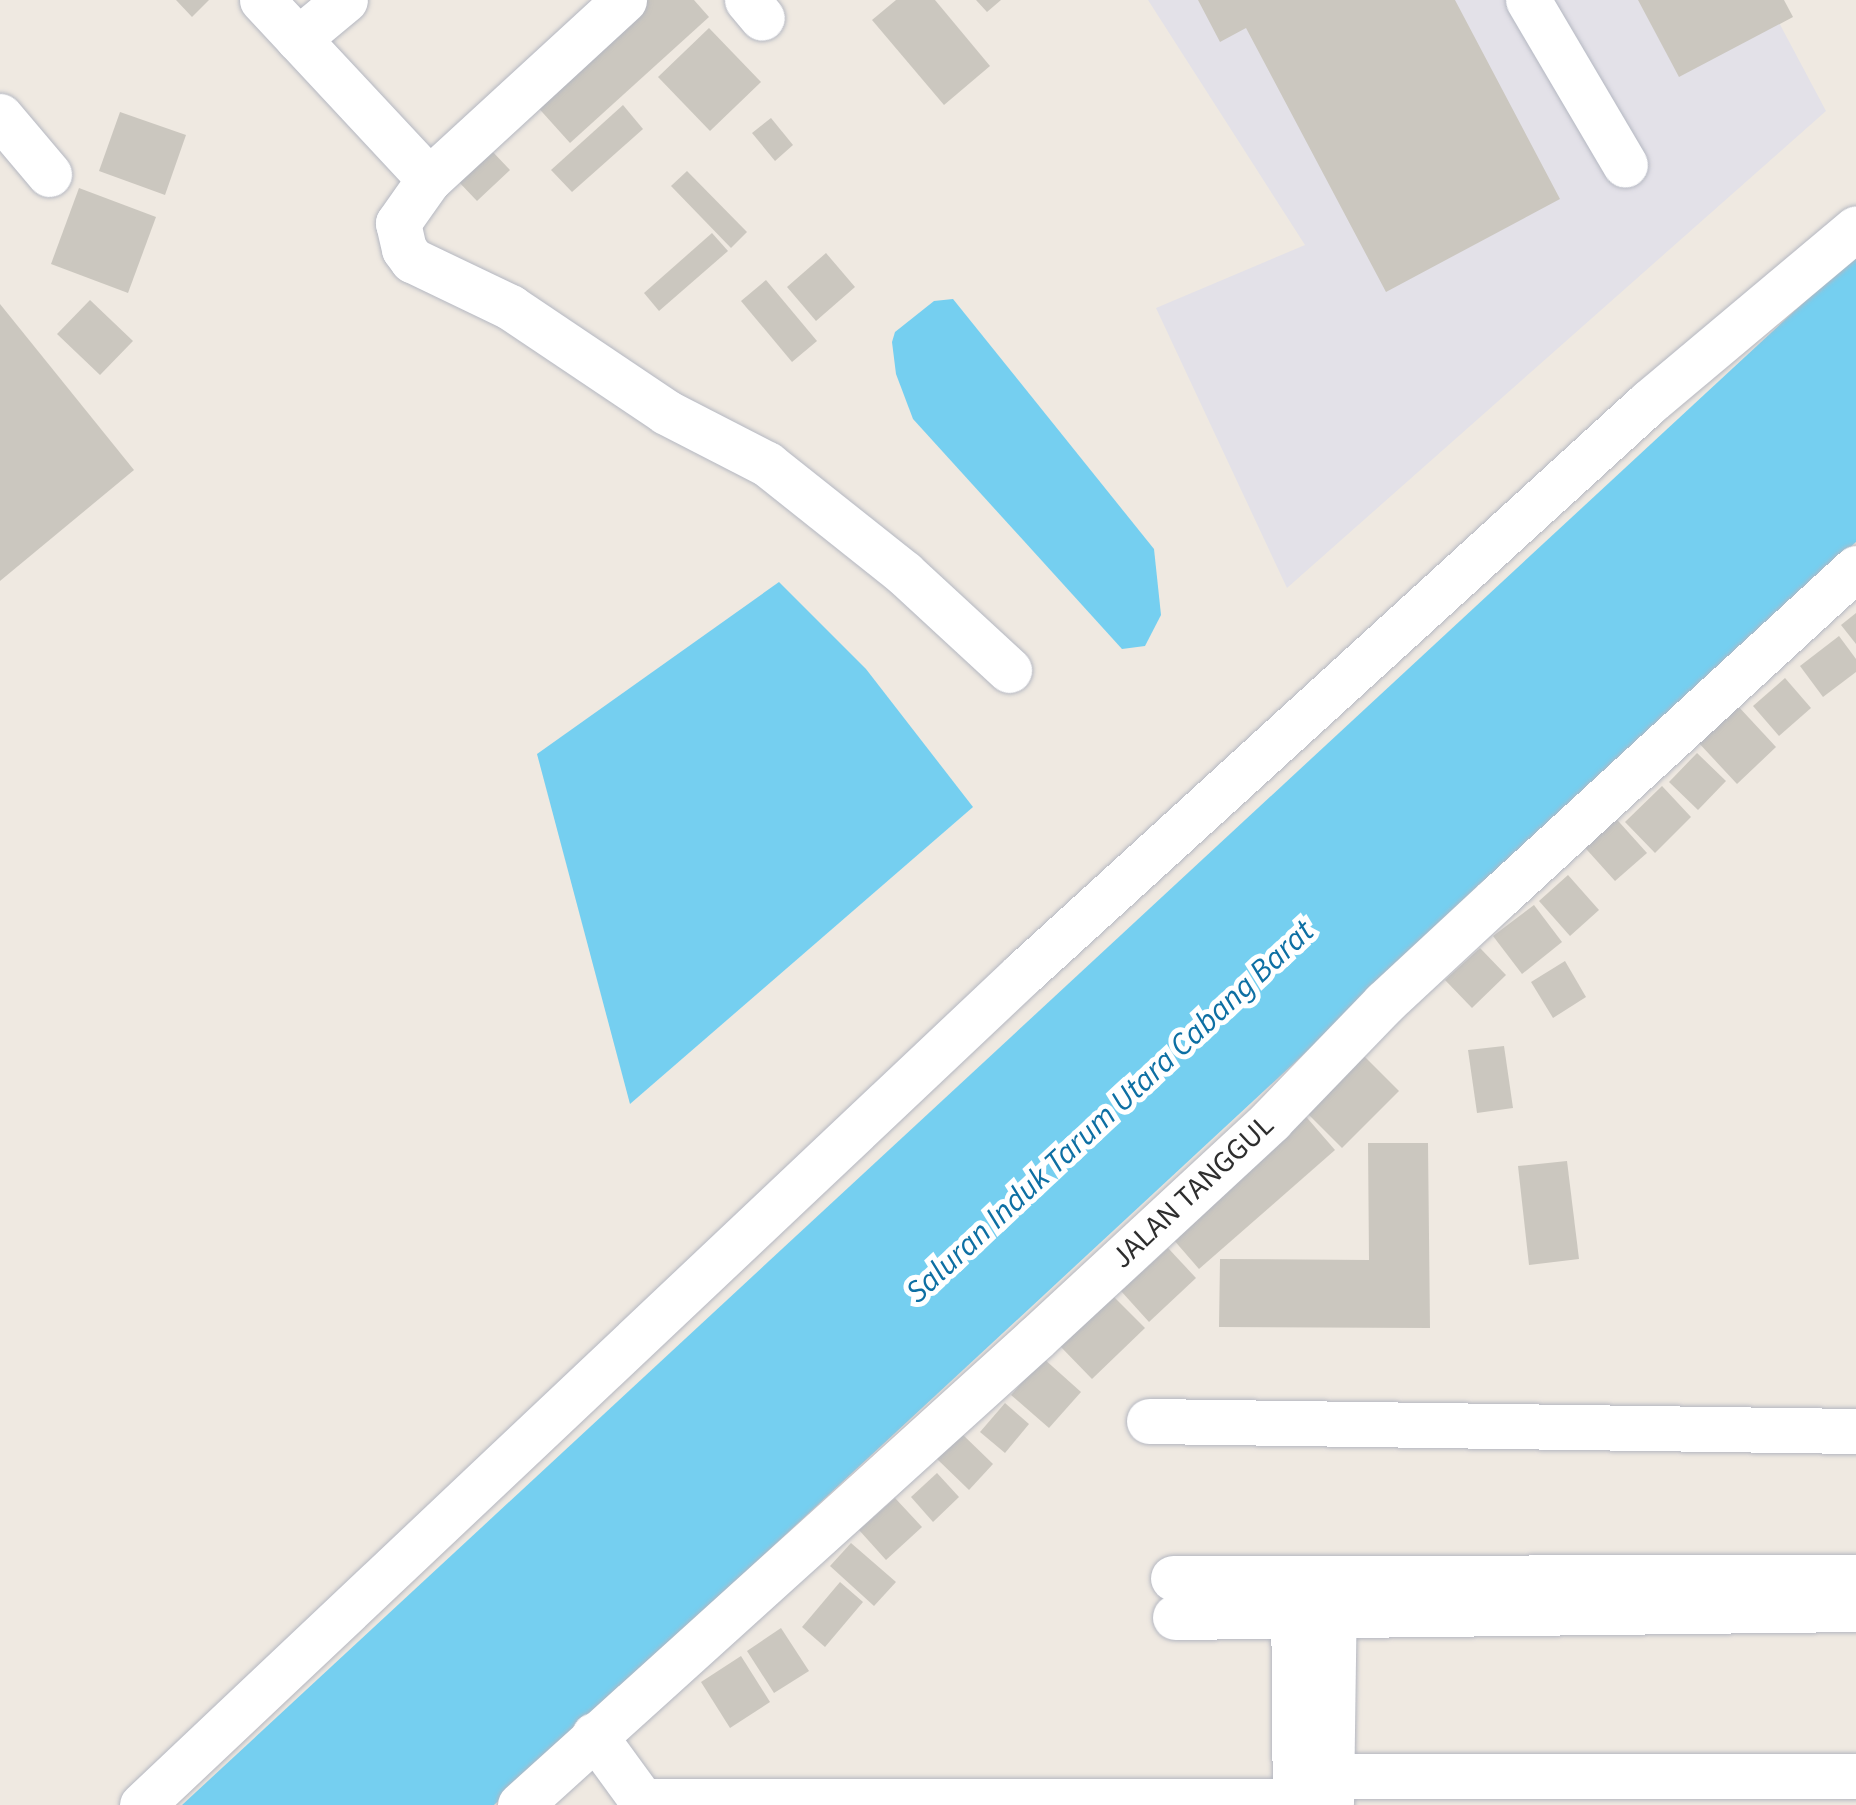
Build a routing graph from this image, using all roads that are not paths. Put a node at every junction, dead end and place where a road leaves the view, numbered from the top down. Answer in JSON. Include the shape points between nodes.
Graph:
{"nodes":[{"id":1,"x":262,"y":0,"type":"edge"},
{"id":2,"x":345,"y":0,"type":"edge"},
{"id":3,"x":624,"y":0,"type":"edge"},
{"id":4,"x":1528,"y":0,"type":"edge"},
{"id":5,"x":298,"y":38,"type":"junction"},
{"id":6,"x":0,"y":116,"type":"edge"},
{"id":7,"x":1625,"y":165,"type":"dead end"},
{"id":8,"x":48,"y":174,"type":"dead end"},
{"id":9,"x":429,"y":179,"type":"junction"},
{"id":10,"x":1856,"y":228,"type":"edge"},
{"id":11,"x":1856,"y":568,"type":"edge"},
{"id":12,"x":1009,"y":670,"type":"dead end"},
{"id":13,"x":1149,"y":1421,"type":"dead end"},
{"id":14,"x":1856,"y":1431,"type":"edge"},
{"id":15,"x":1856,"y":1576,"type":"edge"},
{"id":16,"x":1313,"y":1595,"type":"junction"},
{"id":17,"x":1174,"y":1598,"type":"dead end"},
{"id":18,"x":1856,"y":1609,"type":"edge"},
{"id":19,"x":594,"y":1735,"type":"junction"},
{"id":20,"x":1856,"y":1776,"type":"edge"},
{"id":21,"x":1310,"y":1792,"type":"edge"},
{"id":22,"x":645,"y":1803,"type":"edge"},
{"id":23,"x":142,"y":1805,"type":"edge"},
{"id":24,"x":520,"y":1805,"type":"edge"}],
"edges":[{"from":1,"to":5,"type":"street"},
{"from":2,"to":5,"type":"street"},
{"from":3,"to":9,"type":"street"},
{"from":4,"to":7,"type":"street"},
{"from":5,"to":9,"type":"street"},
{"from":6,"to":8,"type":"street"},
{"from":9,"to":12,"type":"street","via":[[398,223],[412,260],[510,306],[666,412],[767,464],[904,574]]},
{"from":10,"to":23,"type":"street","via":[[1649,402],[1022,974]]},
{"from":11,"to":19,"type":"street","name":"JALAN TANGGUL","via":[[1482,912],[1272,1120]]},
{"from":13,"to":14,"type":"street"},
{"from":15,"to":16,"type":"street"},
{"from":16,"to":17,"type":"street"},
{"from":16,"to":18,"type":"street"},
{"from":16,"to":21,"type":"street"},
{"from":19,"to":22,"type":"street"},
{"from":19,"to":24,"type":"street","name":"JALAN TANGGUL"},
{"from":20,"to":21,"type":"street"},
{"from":21,"to":22,"type":"street"}]}
